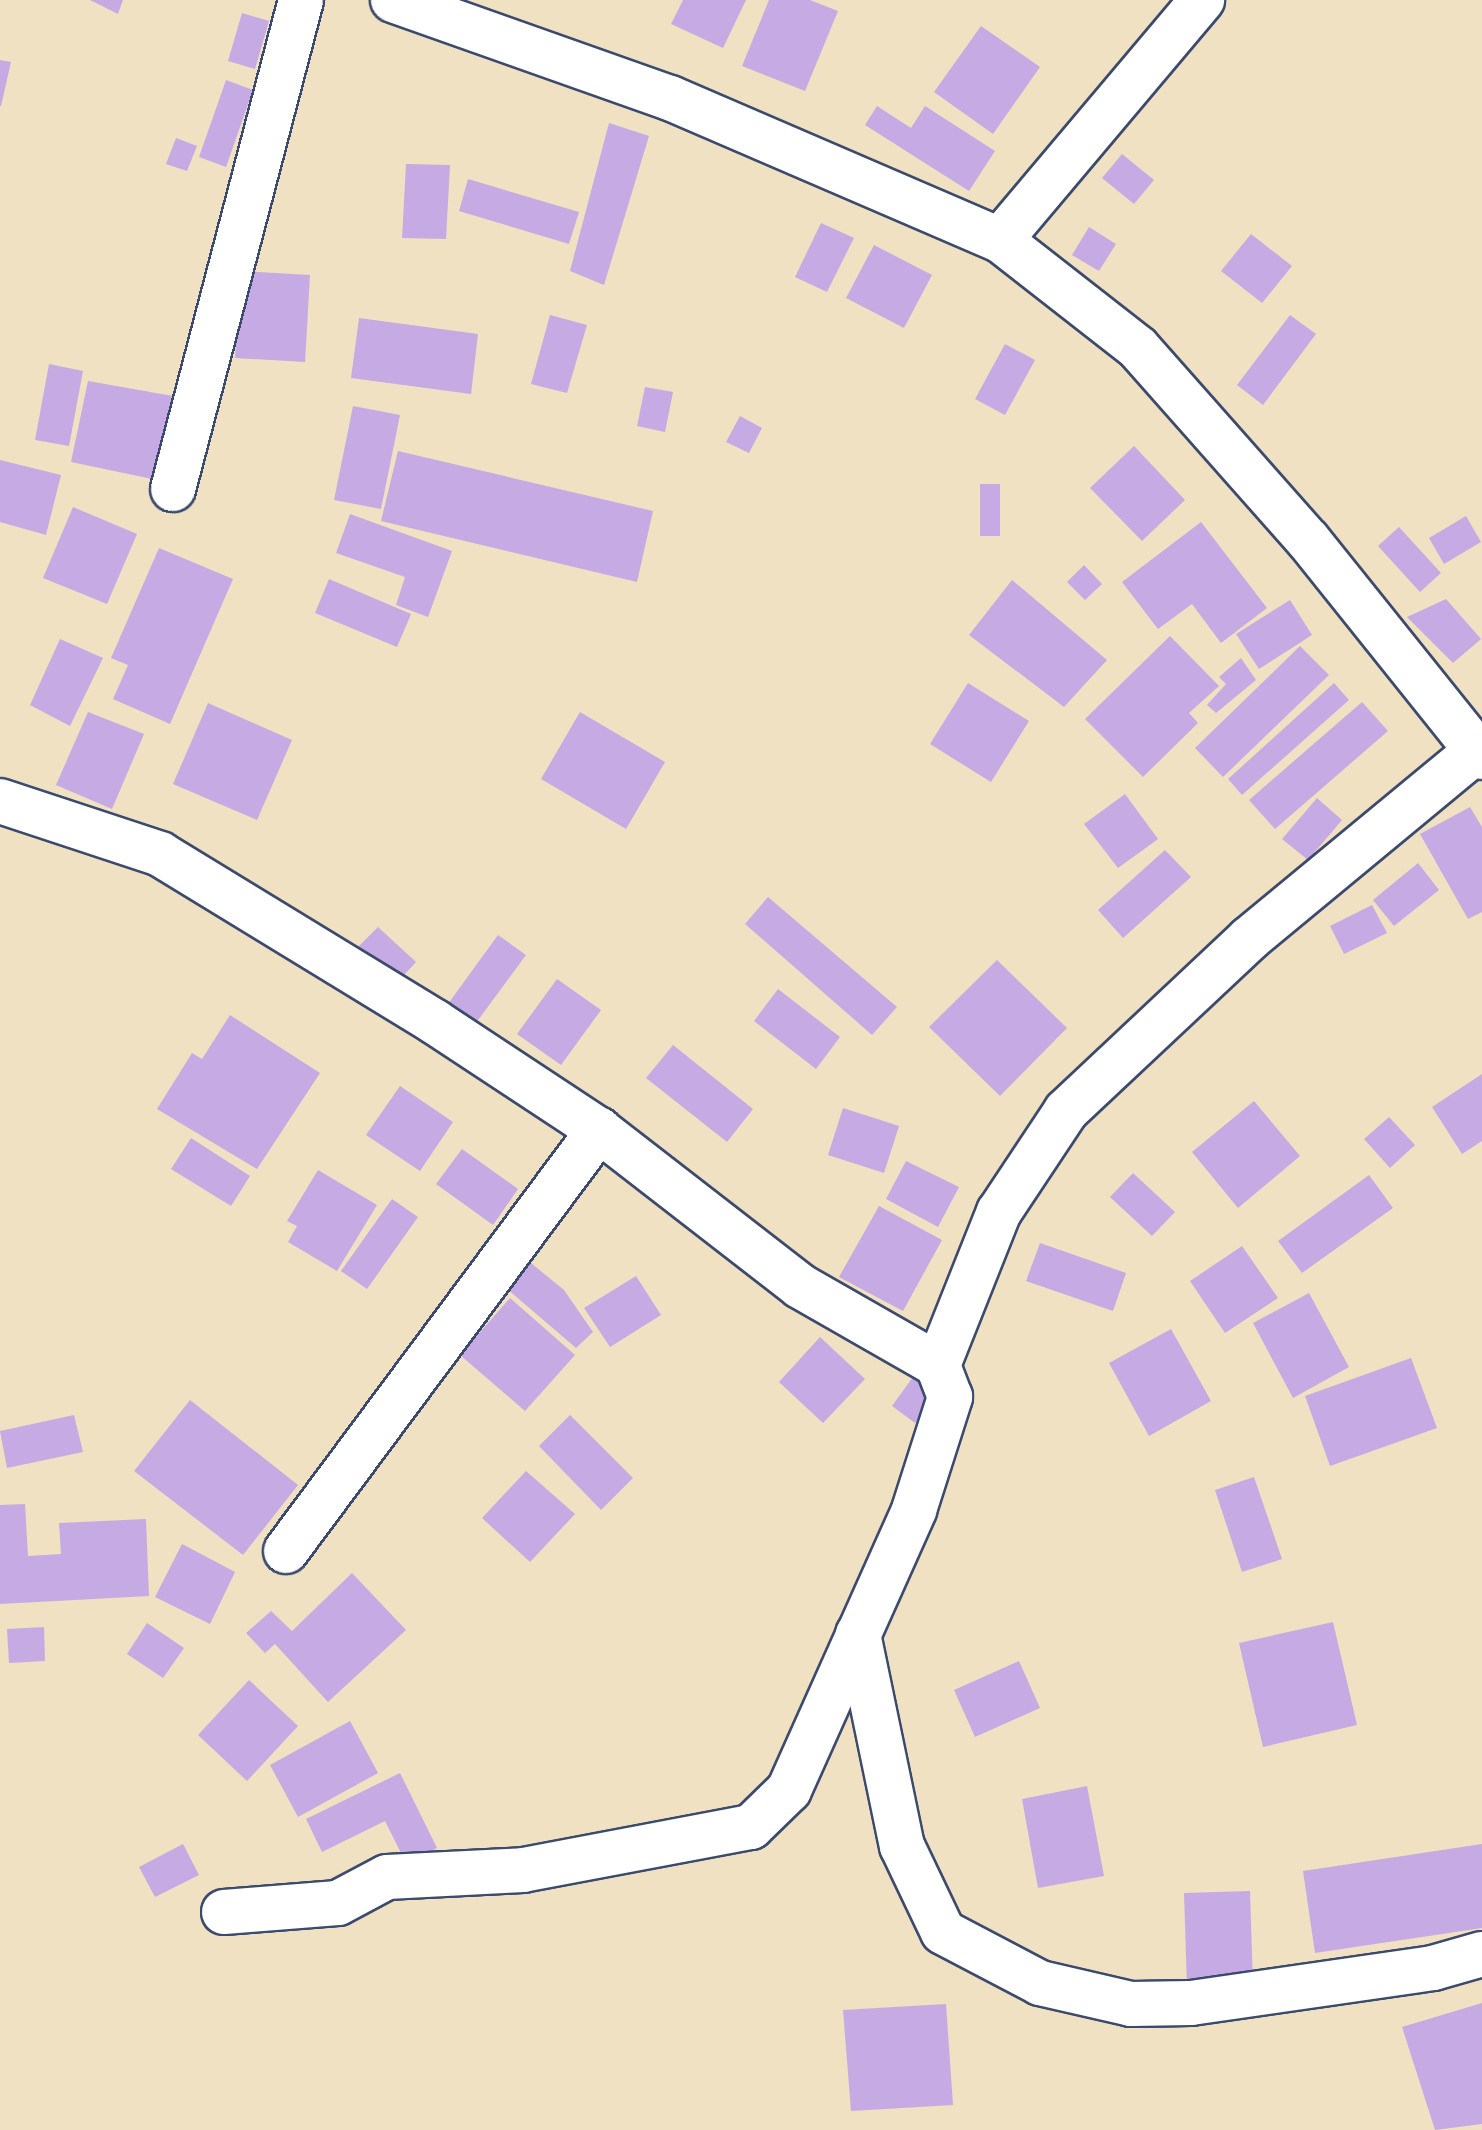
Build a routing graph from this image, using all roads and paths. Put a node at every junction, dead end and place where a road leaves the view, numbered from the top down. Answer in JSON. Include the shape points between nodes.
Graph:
{"nodes":[{"id":1,"x":301,"y":0,"type":"edge"},
{"id":2,"x":393,"y":0,"type":"edge"},
{"id":3,"x":1202,"y":0,"type":"edge"},
{"id":4,"x":1000,"y":240,"type":"junction"},
{"id":5,"x":173,"y":489,"type":"dead end"},
{"id":6,"x":1480,"y":751,"type":"edge"},
{"id":7,"x":0,"y":801,"type":"edge"},
{"id":8,"x":599,"y":1130,"type":"junction"},
{"id":9,"x":938,"y":1365,"type":"junction"},
{"id":10,"x":286,"y":1551,"type":"dead end"},
{"id":11,"x":858,"y":1634,"type":"junction"},
{"id":12,"x":224,"y":1912,"type":"dead end"},
{"id":13,"x":1482,"y":1954,"type":"edge"}],
"edges":[{"from":1,"to":5,"type":"street"},
{"from":2,"to":4,"type":"street","via":[[670,98]]},
{"from":3,"to":4,"type":"street"},
{"from":4,"to":6,"type":"street","via":[[1138,348],[1308,540]]},
{"from":6,"to":9,"type":"street","via":[[1249,939],[1066,1111],[999,1212]]},
{"from":7,"to":8,"type":"street","via":[[160,854]]},
{"from":8,"to":9,"type":"street","via":[[800,1286]]},
{"from":8,"to":10,"type":"street"},
{"from":9,"to":11,"type":"street","via":[[950,1397],[914,1510]]},
{"from":11,"to":12,"type":"street","via":[[789,1790],[751,1827],[523,1870],[387,1877],[338,1903]]},
{"from":11,"to":13,"type":"street","via":[[902,1846],[943,1932],[1040,1983],[1131,2004],[1191,2003],[1433,1968]]}]}
